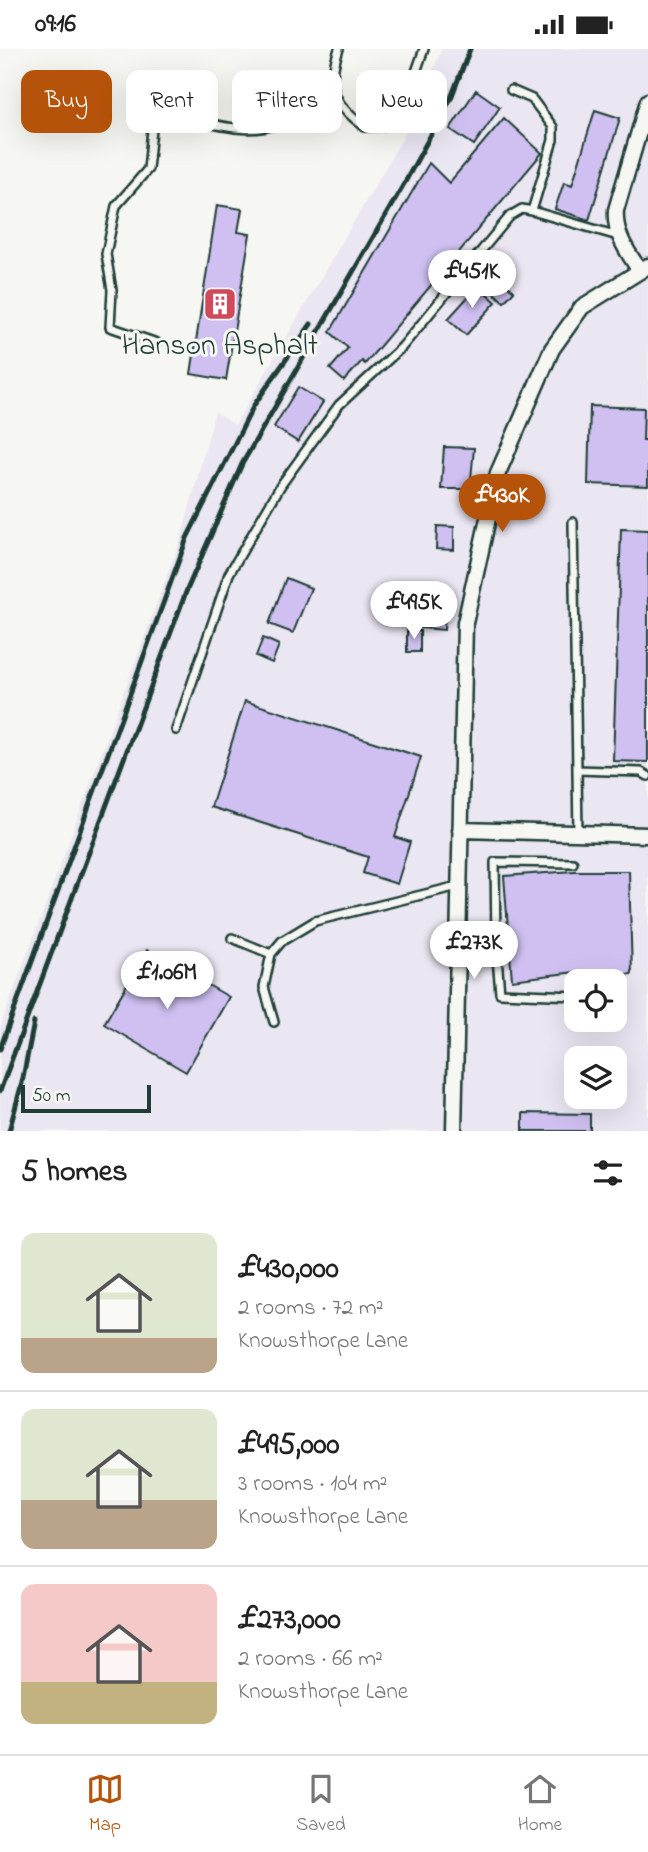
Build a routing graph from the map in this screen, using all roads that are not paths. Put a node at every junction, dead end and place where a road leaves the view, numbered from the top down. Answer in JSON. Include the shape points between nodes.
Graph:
{"nodes":[{"id":1,"x":339,"y":49,"type":"edge"},
{"id":2,"x":424,"y":49,"type":"edge"},
{"id":3,"x":335,"y":70,"type":"edge"},
{"id":4,"x":511,"y":90,"type":"dead end"},
{"id":5,"x":648,"y":101,"type":"edge"},
{"id":6,"x":342,"y":108,"type":"edge"},
{"id":7,"x":232,"y":127,"type":"edge"},
{"id":8,"x":532,"y":211,"type":"junction"},
{"id":9,"x":618,"y":236,"type":"junction"},
{"id":10,"x":644,"y":268,"type":"edge"},
{"id":11,"x":157,"y":343,"type":"dead end"},
{"id":12,"x":573,"y":522,"type":"dead end"},
{"id":13,"x":176,"y":730,"type":"dead end"},
{"id":14,"x":577,"y":770,"type":"junction"},
{"id":15,"x":648,"y":776,"type":"edge"},
{"id":16,"x":460,"y":830,"type":"junction"},
{"id":17,"x":578,"y":833,"type":"junction"},
{"id":18,"x":648,"y":835,"type":"edge"},
{"id":19,"x":573,"y":863,"type":"dead end"},
{"id":20,"x":458,"y":886,"type":"junction"},
{"id":21,"x":232,"y":938,"type":"dead end"},
{"id":22,"x":496,"y":946,"type":"junction"},
{"id":23,"x":457,"y":947,"type":"junction"},
{"id":24,"x":271,"y":954,"type":"junction"},
{"id":25,"x":564,"y":996,"type":"edge"},
{"id":26,"x":274,"y":1022,"type":"dead end"},
{"id":27,"x":454,"y":1131,"type":"edge"}],
"edges":[{"from":1,"to":3,"type":"lane"},
{"from":2,"to":6,"type":"lane","via":[[402,113],[383,126],[365,127]]},
{"from":4,"to":8,"type":"lane","via":[[532,99],[553,127]]},
{"from":5,"to":9,"type":"street","via":[[616,210]]},
{"from":7,"to":11,"type":"lane","via":[[167,113],[157,115],[148,169],[116,206],[106,254],[112,291],[110,327]]},
{"from":8,"to":9,"type":"lane"},
{"from":8,"to":13,"type":"lane","via":[[522,209],[510,216],[402,347],[339,405],[281,485],[229,574]]},
{"from":9,"to":10,"type":"street"},
{"from":10,"to":16,"type":"street","via":[[582,307],[552,349],[498,473],[465,623]]},
{"from":12,"to":14,"type":"lane"},
{"from":14,"to":15,"type":"lane"},
{"from":14,"to":17,"type":"lane"},
{"from":16,"to":17,"type":"street"},
{"from":16,"to":20,"type":"street"},
{"from":17,"to":18,"type":"street"},
{"from":19,"to":22,"type":"lane","via":[[495,862]]},
{"from":20,"to":23,"type":"street"},
{"from":20,"to":24,"type":"lane","via":[[315,921],[282,941]]},
{"from":21,"to":24,"type":"lane"},
{"from":22,"to":23,"type":"lane"},
{"from":22,"to":25,"type":"lane","via":[[500,993]]},
{"from":23,"to":27,"type":"street"},
{"from":24,"to":26,"type":"lane","via":[[264,987]]}]}
